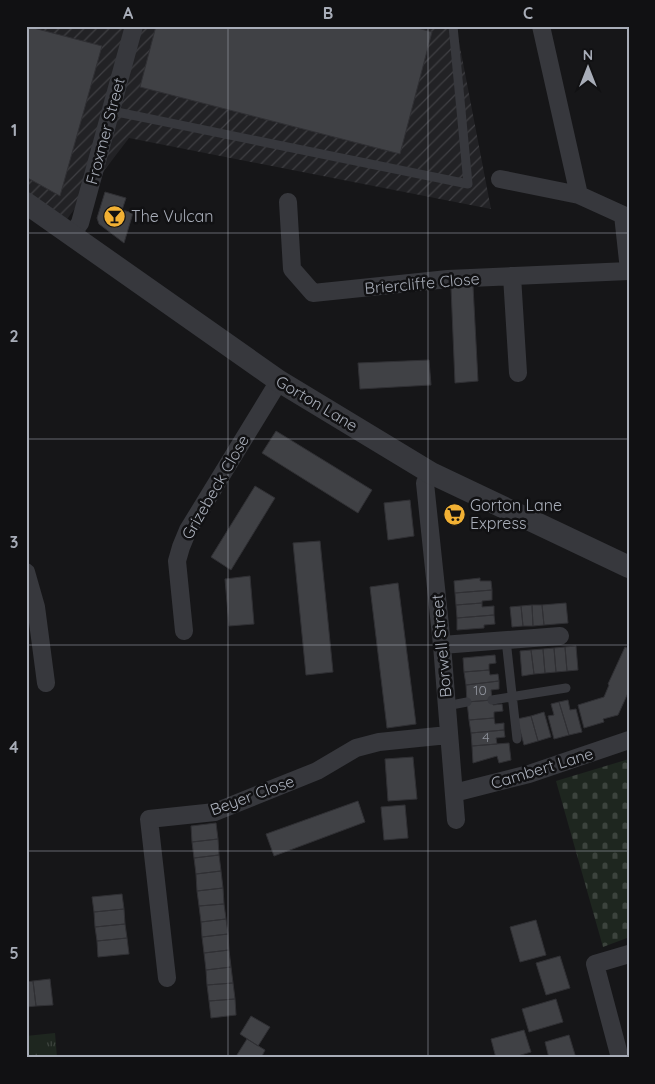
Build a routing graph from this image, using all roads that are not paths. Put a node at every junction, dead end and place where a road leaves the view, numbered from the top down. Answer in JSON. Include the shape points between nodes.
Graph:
{"nodes":[{"id":1,"x":134,"y":26,"type":"edge"},
{"id":2,"x":452,"y":26,"type":"edge"},
{"id":3,"x":541,"y":26,"type":"edge"},
{"id":4,"x":112,"y":111,"type":"junction"},
{"id":5,"x":500,"y":179,"type":"dead end"},
{"id":6,"x":579,"y":195,"type":"junction"},
{"id":7,"x":288,"y":202,"type":"dead end"},
{"id":8,"x":26,"y":203,"type":"edge"},
{"id":9,"x":626,"y":214,"type":"edge"},
{"id":10,"x":72,"y":234,"type":"junction"},
{"id":11,"x":629,"y":270,"type":"edge"},
{"id":12,"x":512,"y":276,"type":"junction"},
{"id":13,"x":518,"y":373,"type":"dead end"},
{"id":14,"x":279,"y":381,"type":"junction"},
{"id":15,"x":431,"y":472,"type":"junction"},
{"id":16,"x":628,"y":566,"type":"edge"},
{"id":17,"x":26,"y":572,"type":"edge"},
{"id":18,"x":184,"y":631,"type":"dead end"},
{"id":19,"x":560,"y":636,"type":"dead end"},
{"id":20,"x":506,"y":640,"type":"junction"},
{"id":21,"x":442,"y":645,"type":"junction"},
{"id":22,"x":46,"y":684,"type":"dead end"},
{"id":23,"x":566,"y":688,"type":"dead end"},
{"id":24,"x":513,"y":697,"type":"junction"},
{"id":25,"x":492,"y":700,"type":"dead end"},
{"id":26,"x":468,"y":702,"type":"dead end"},
{"id":27,"x":446,"y":706,"type":"junction"},
{"id":28,"x":448,"y":735,"type":"junction"},
{"id":29,"x":517,"y":739,"type":"dead end"},
{"id":30,"x":629,"y":740,"type":"edge"},
{"id":31,"x":454,"y":793,"type":"junction"},
{"id":32,"x":456,"y":820,"type":"dead end"},
{"id":33,"x":629,"y":954,"type":"edge"},
{"id":34,"x":167,"y":978,"type":"dead end"},
{"id":35,"x":620,"y":1058,"type":"edge"}],
"edges":[{"from":1,"to":4,"type":"street","name":"Froxmer Street"},
{"from":2,"to":4,"type":"lane","via":[[468,184]]},
{"from":3,"to":6,"type":"street"},
{"from":4,"to":10,"type":"street","name":"Froxmer Street","via":[[80,223]]},
{"from":5,"to":6,"type":"street"},
{"from":6,"to":9,"type":"street"},
{"from":7,"to":12,"type":"street","name":"Briercliffe Close","via":[[292,269],[313,293]]},
{"from":8,"to":10,"type":"street","name":"Gorton Lane"},
{"from":9,"to":11,"type":"street"},
{"from":10,"to":14,"type":"street","name":"Gorton Lane"},
{"from":11,"to":12,"type":"street","name":"Briercliffe Close"},
{"from":12,"to":13,"type":"street"},
{"from":14,"to":15,"type":"street","name":"Gorton Lane"},
{"from":14,"to":18,"type":"street","name":"Grizebeck Close","via":[[188,530],[181,547],[177,561]]},
{"from":15,"to":16,"type":"street","name":"Gorton Lane"},
{"from":15,"to":21,"type":"street","name":"Borwell Street","via":[[425,483]]},
{"from":17,"to":22,"type":"street","via":[[36,607]]},
{"from":19,"to":20,"type":"street"},
{"from":20,"to":21,"type":"street"},
{"from":20,"to":24,"type":"lane"},
{"from":21,"to":27,"type":"street","name":"Borwell Street"},
{"from":23,"to":24,"type":"lane"},
{"from":24,"to":25,"type":"lane"},
{"from":24,"to":29,"type":"lane"},
{"from":26,"to":27,"type":"lane"},
{"from":27,"to":28,"type":"street","name":"Borwell Street"},
{"from":28,"to":31,"type":"street","name":"Borwell Street"},
{"from":28,"to":34,"type":"street","name":"Beyer Close","via":[[379,742],[356,748],[317,771],[215,812],[149,818]]},
{"from":30,"to":31,"type":"street","name":"Cambert Lane","via":[[529,774]]},
{"from":31,"to":32,"type":"street","name":"Borwell Street"},
{"from":33,"to":35,"type":"street","via":[[595,964]]}]}
